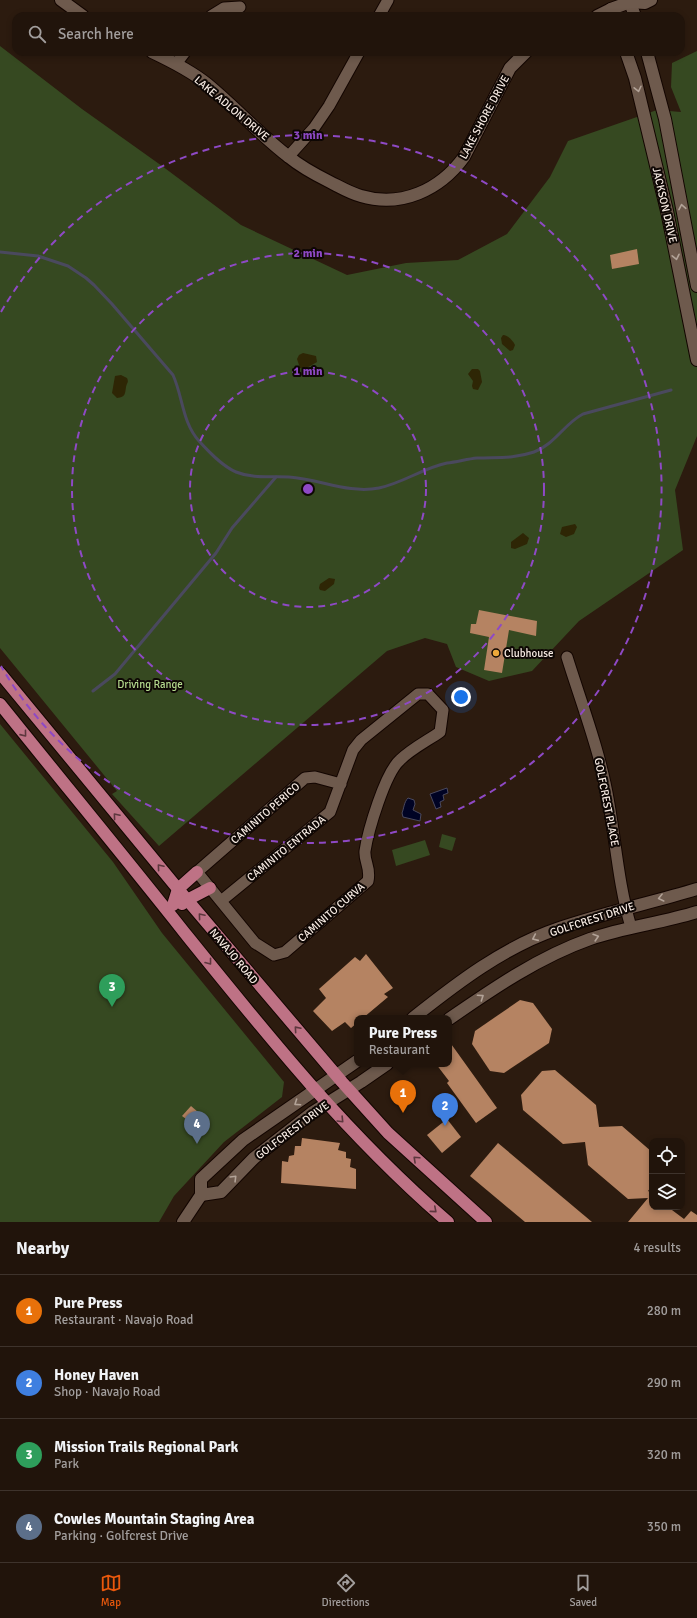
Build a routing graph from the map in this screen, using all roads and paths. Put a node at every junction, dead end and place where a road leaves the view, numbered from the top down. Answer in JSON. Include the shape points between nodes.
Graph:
{"nodes":[{"id":1,"x":61,"y":0,"type":"edge"},
{"id":2,"x":388,"y":0,"type":"edge"},
{"id":3,"x":651,"y":0,"type":"edge"},
{"id":4,"x":630,"y":1,"type":"edge"},
{"id":5,"x":240,"y":7,"type":"dead end"},
{"id":6,"x":610,"y":8,"type":"edge"},
{"id":7,"x":78,"y":12,"type":"edge"},
{"id":8,"x":218,"y":12,"type":"edge"},
{"id":9,"x":381,"y":12,"type":"edge"},
{"id":10,"x":634,"y":12,"type":"edge"},
{"id":11,"x":160,"y":56,"type":"edge"},
{"id":12,"x":182,"y":56,"type":"edge"},
{"id":13,"x":357,"y":56,"type":"edge"},
{"id":14,"x":522,"y":56,"type":"edge"},
{"id":15,"x":627,"y":56,"type":"edge"},
{"id":16,"x":648,"y":56,"type":"edge"},
{"id":17,"x":176,"y":64,"type":"junction"},
{"id":18,"x":288,"y":157,"type":"junction"},
{"id":19,"x":697,"y":286,"type":"edge"},
{"id":20,"x":697,"y":360,"type":"edge"},
{"id":21,"x":567,"y":657,"type":"dead end"},
{"id":22,"x":0,"y":673,"type":"edge"},
{"id":23,"x":413,"y":697,"type":"joint"},
{"id":24,"x":0,"y":704,"type":"edge"},
{"id":25,"x":341,"y":784,"type":"junction"},
{"id":26,"x":92,"y":817,"type":"junction"},
{"id":27,"x":197,"y":872,"type":"junction"},
{"id":28,"x":210,"y":888,"type":"junction"},
{"id":29,"x":178,"y":889,"type":"junction"},
{"id":30,"x":697,"y":889,"type":"edge"},
{"id":31,"x":187,"y":900,"type":"junction"},
{"id":32,"x":221,"y":900,"type":"junction"},
{"id":33,"x":173,"y":905,"type":"junction"},
{"id":34,"x":625,"y":908,"type":"junction"},
{"id":35,"x":697,"y":912,"type":"edge"},
{"id":36,"x":631,"y":927,"type":"junction"},
{"id":37,"x":184,"y":932,"type":"junction"},
{"id":38,"x":417,"y":1015,"type":"edge"},
{"id":39,"x":452,"y":1017,"type":"edge"},
{"id":40,"x":354,"y":1063,"type":"edge"},
{"id":41,"x":383,"y":1067,"type":"edge"},
{"id":42,"x":337,"y":1076,"type":"junction"},
{"id":43,"x":349,"y":1090,"type":"junction"},
{"id":44,"x":315,"y":1091,"type":"junction"},
{"id":45,"x":326,"y":1104,"type":"junction"},
{"id":46,"x":201,"y":1195,"type":"junction"},
{"id":47,"x":183,"y":1222,"type":"edge"},
{"id":48,"x":448,"y":1222,"type":"edge"},
{"id":49,"x":486,"y":1222,"type":"edge"}],
"edges":[{"from":1,"to":7,"type":"main road"},
{"from":2,"to":9,"type":"street"},
{"from":3,"to":4,"type":"main road","via":[[645,3]]},
{"from":4,"to":6,"type":"main road"},
{"from":4,"to":10,"type":"main road"},
{"from":5,"to":8,"type":"street","via":[[224,8]]},
{"from":11,"to":17,"type":"main road","name":"LAKE ADLON DRIVE"},
{"from":12,"to":17,"type":"street"},
{"from":13,"to":18,"type":"street","via":[[329,106],[314,128]]},
{"from":14,"to":18,"type":"main road","name":"LAKE SHORE DRIVE","via":[[510,68],[457,167],[440,182],[420,193],[385,200],[361,196],[310,172]]},
{"from":15,"to":20,"type":"main road","name":"JACKSON DRIVE","one_way":true,"via":[[667,211]]},
{"from":19,"to":16,"type":"main road","name":"JACKSON DRIVE","one_way":true,"via":[[665,119]]},
{"from":17,"to":18,"type":"main road","name":"LAKE ADLON DRIVE","via":[[206,84]]},
{"from":21,"to":34,"type":"street","name":"GOLFCREST PLACE","via":[[600,761],[610,805]]},
{"from":29,"to":22,"type":"main road","name":"NAVAJO ROAD","one_way":true},
{"from":23,"to":25,"type":"street","name":"CAMINITO ENTRADA","via":[[357,745]]},
{"from":23,"to":32,"type":"street","name":"CAMINITO CURVA","via":[[428,694],[443,710],[440,732],[399,760],[387,777],[367,839],[365,854],[370,871],[368,880],[285,952],[274,955],[255,943]]},
{"from":24,"to":26,"type":"main road","name":"NAVAJO ROAD","one_way":true},
{"from":25,"to":27,"type":"street","name":"CAMINITO PERICO","via":[[315,777],[305,778]]},
{"from":25,"to":32,"type":"street","name":"CAMINITO ENTRADA","via":[[330,812]]},
{"from":26,"to":33,"type":"main road","via":[[123,843]]},
{"from":26,"to":37,"type":"main road","name":"NAVAJO ROAD"},
{"from":27,"to":28,"type":"street"},
{"from":27,"to":29,"type":"main road"},
{"from":28,"to":31,"type":"main road"},
{"from":28,"to":32,"type":"street"},
{"from":29,"to":31,"type":"main road","name":"NAVAJO ROAD"},
{"from":29,"to":33,"type":"main road"},
{"from":30,"to":34,"type":"main road","name":"GOLFCREST DRIVE","one_way":true},
{"from":31,"to":33,"type":"main road","via":[[182,904]]},
{"from":42,"to":31,"type":"main road","name":"NAVAJO ROAD","one_way":true},
{"from":33,"to":37,"type":"main road"},
{"from":34,"to":36,"type":"street","name":"GOLFCREST PLACE"},
{"from":34,"to":38,"type":"main road","name":"GOLFCREST DRIVE","one_way":true,"via":[[556,929],[515,948],[457,984]]},
{"from":35,"to":36,"type":"main road","name":"GOLFCREST DRIVE"},
{"from":39,"to":36,"type":"main road","name":"GOLFCREST DRIVE","one_way":true,"via":[[553,953]]},
{"from":37,"to":44,"type":"main road","name":"NAVAJO ROAD","one_way":true},
{"from":40,"to":42,"type":"main road","name":"GOLFCREST DRIVE"},
{"from":41,"to":43,"type":"main road","name":"GOLFCREST DRIVE"},
{"from":42,"to":43,"type":"main road","name":"NAVAJO ROAD"},
{"from":42,"to":44,"type":"main road","name":"GOLFCREST DRIVE"},
{"from":43,"to":45,"type":"main road","name":"GOLFCREST DRIVE"},
{"from":49,"to":43,"type":"main road","name":"NAVAJO ROAD","one_way":true,"via":[[388,1133]]},
{"from":44,"to":45,"type":"main road","name":"NAVAJO ROAD"},
{"from":44,"to":46,"type":"main road","name":"GOLFCREST DRIVE","one_way":true,"via":[[243,1140],[201,1179]]},
{"from":46,"to":45,"type":"main road","name":"GOLFCREST DRIVE","one_way":true,"via":[[221,1192],[254,1158]]},
{"from":45,"to":48,"type":"main road","name":"NAVAJO ROAD","one_way":true},
{"from":46,"to":47,"type":"main road","name":"GOLFCREST DRIVE"}]}
